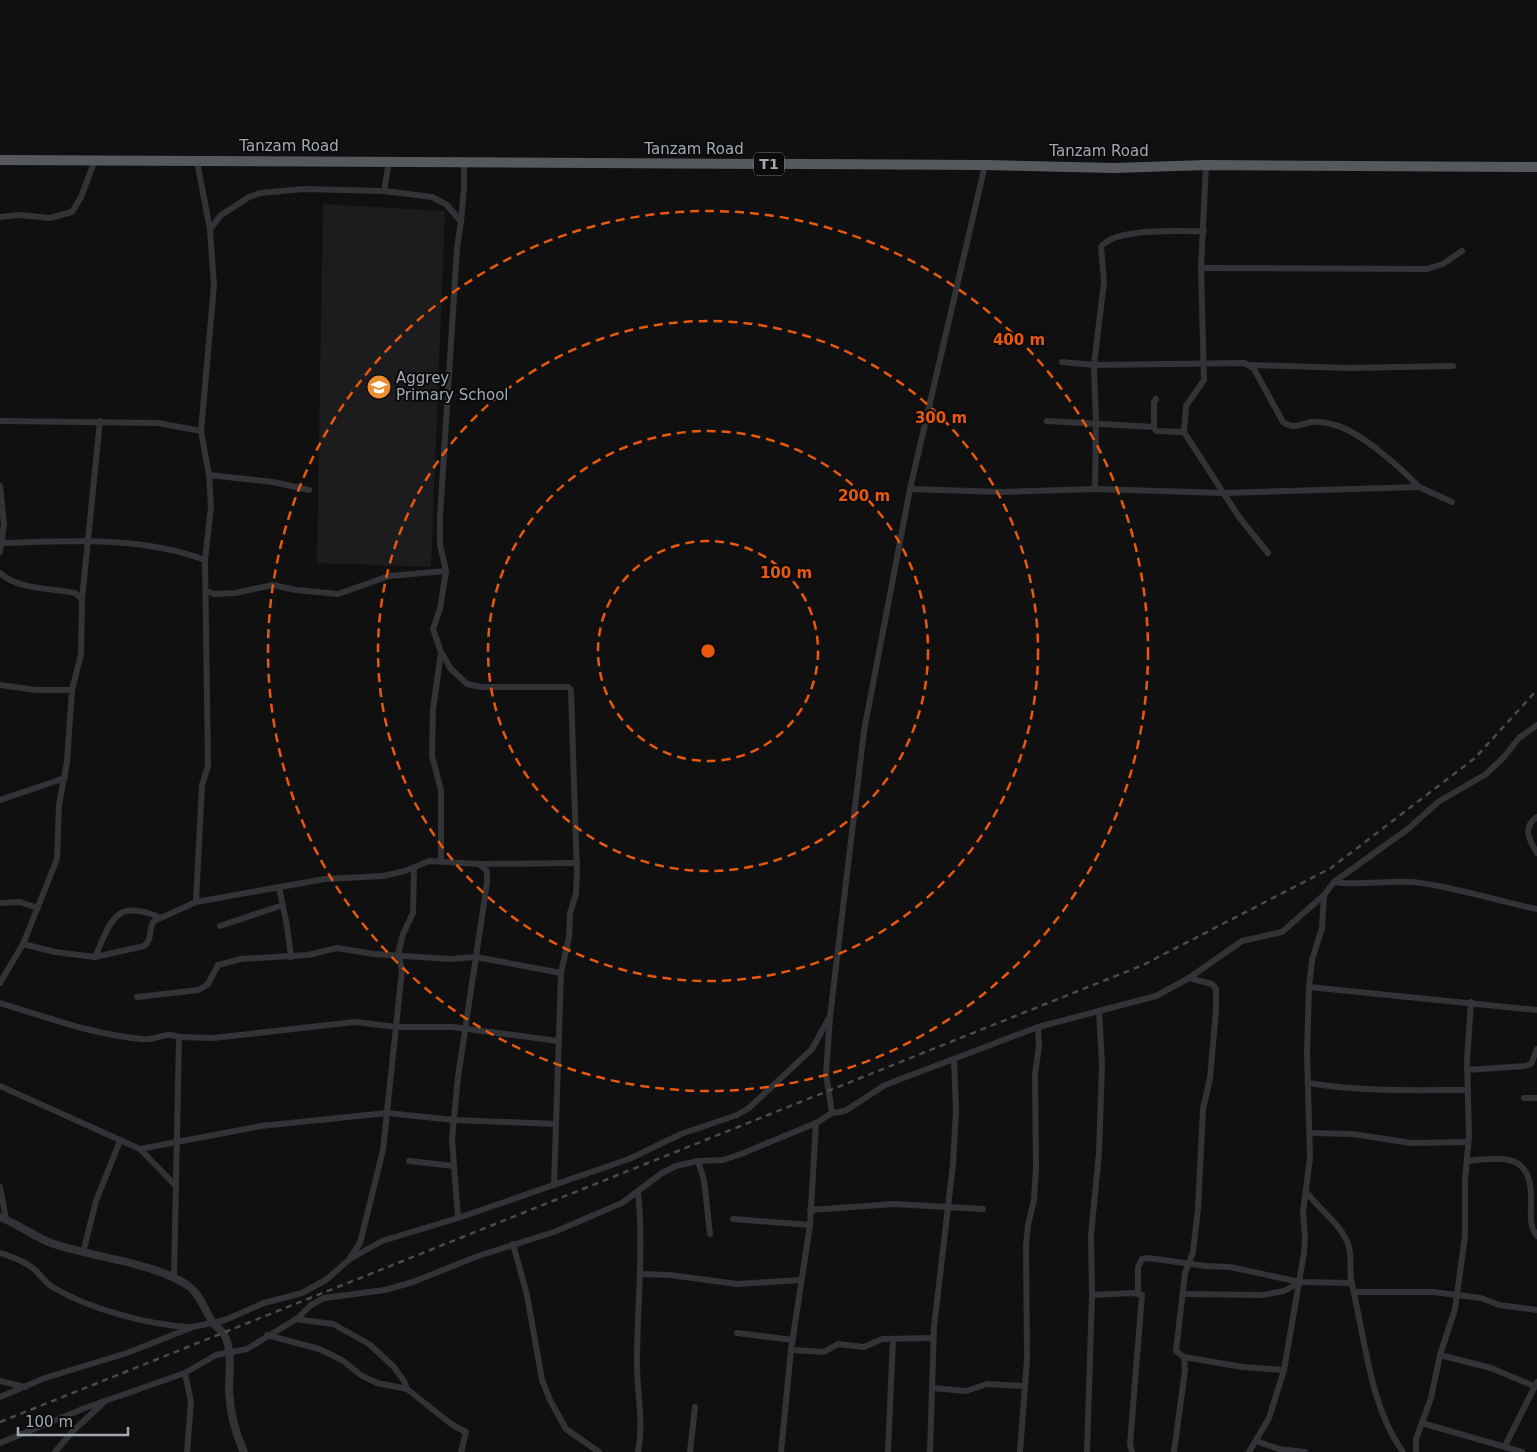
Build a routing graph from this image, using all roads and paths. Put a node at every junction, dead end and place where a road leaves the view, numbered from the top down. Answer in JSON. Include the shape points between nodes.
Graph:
{"nodes":[{"id":1,"x":0,"y":160,"type":"edge"},
{"id":2,"x":95,"y":160,"type":"junction"},
{"id":3,"x":197,"y":161,"type":"junction"},
{"id":4,"x":389,"y":161,"type":"junction"},
{"id":5,"x":464,"y":162,"type":"junction"},
{"id":6,"x":985,"y":165,"type":"junction"},
{"id":7,"x":1206,"y":166,"type":"junction"},
{"id":8,"x":1537,"y":167,"type":"edge"},
{"id":9,"x":384,"y":191,"type":"junction"},
{"id":10,"x":0,"y":217,"type":"edge"},
{"id":11,"x":461,"y":222,"type":"junction"},
{"id":12,"x":210,"y":230,"type":"junction"},
{"id":13,"x":1204,"y":231,"type":"junction"},
{"id":14,"x":1462,"y":252,"type":"dead end"},
{"id":15,"x":1201,"y":268,"type":"junction"},
{"id":16,"x":1062,"y":362,"type":"dead end"},
{"id":17,"x":1202,"y":363,"type":"junction"},
{"id":18,"x":1094,"y":365,"type":"junction"},
{"id":19,"x":1250,"y":365,"type":"junction"},
{"id":20,"x":1453,"y":366,"type":"dead end"},
{"id":21,"x":1156,"y":399,"type":"dead end"},
{"id":22,"x":100,"y":421,"type":"junction"},
{"id":23,"x":1047,"y":421,"type":"dead end"},
{"id":24,"x":0,"y":422,"type":"edge"},
{"id":25,"x":1096,"y":423,"type":"junction"},
{"id":26,"x":1154,"y":427,"type":"junction"},
{"id":27,"x":202,"y":431,"type":"junction"},
{"id":28,"x":1184,"y":432,"type":"junction"},
{"id":29,"x":209,"y":475,"type":"junction"},
{"id":30,"x":0,"y":486,"type":"edge"},
{"id":31,"x":1419,"y":487,"type":"junction"},
{"id":32,"x":910,"y":489,"type":"junction"},
{"id":33,"x":1095,"y":489,"type":"junction"},
{"id":34,"x":309,"y":490,"type":"dead end"},
{"id":35,"x":1224,"y":493,"type":"junction"},
{"id":36,"x":1452,"y":502,"type":"dead end"},
{"id":37,"x":89,"y":540,"type":"junction"},
{"id":38,"x":2,"y":543,"type":"junction"},
{"id":39,"x":0,"y":552,"type":"edge"},
{"id":40,"x":1268,"y":553,"type":"dead end"},
{"id":41,"x":205,"y":560,"type":"junction"},
{"id":42,"x":446,"y":571,"type":"junction"},
{"id":43,"x":0,"y":573,"type":"edge"},
{"id":44,"x":206,"y":592,"type":"junction"},
{"id":45,"x":82,"y":598,"type":"junction"},
{"id":46,"x":441,"y":652,"type":"junction"},
{"id":47,"x":0,"y":686,"type":"edge"},
{"id":48,"x":72,"y":690,"type":"junction"},
{"id":49,"x":1537,"y":726,"type":"edge"},
{"id":50,"x":65,"y":778,"type":"junction"},
{"id":51,"x":0,"y":800,"type":"edge"},
{"id":52,"x":1537,"y":818,"type":"edge"},
{"id":53,"x":1537,"y":852,"type":"edge"},
{"id":54,"x":442,"y":860,"type":"junction"},
{"id":55,"x":577,"y":863,"type":"junction"},
{"id":56,"x":479,"y":864,"type":"junction"},
{"id":57,"x":414,"y":868,"type":"junction"},
{"id":58,"x":1334,"y":882,"type":"junction"},
{"id":59,"x":278,"y":887,"type":"junction"},
{"id":60,"x":1324,"y":895,"type":"junction"},
{"id":61,"x":196,"y":902,"type":"junction"},
{"id":62,"x":0,"y":903,"type":"edge"},
{"id":63,"x":283,"y":905,"type":"junction"},
{"id":64,"x":38,"y":908,"type":"junction"},
{"id":65,"x":1537,"y":909,"type":"edge"},
{"id":66,"x":159,"y":917,"type":"junction"},
{"id":67,"x":220,"y":926,"type":"dead end"},
{"id":68,"x":23,"y":944,"type":"junction"},
{"id":69,"x":398,"y":954,"type":"junction"},
{"id":70,"x":290,"y":957,"type":"junction"},
{"id":71,"x":476,"y":957,"type":"junction"},
{"id":72,"x":95,"y":958,"type":"junction"},
{"id":73,"x":561,"y":973,"type":"junction"},
{"id":74,"x":1189,"y":978,"type":"junction"},
{"id":75,"x":0,"y":982,"type":"edge"},
{"id":76,"x":1309,"y":987,"type":"junction"},
{"id":77,"x":137,"y":997,"type":"dead end"},
{"id":78,"x":1471,"y":1002,"type":"junction"},
{"id":79,"x":0,"y":1003,"type":"edge"},
{"id":80,"x":1537,"y":1010,"type":"edge"},
{"id":81,"x":1099,"y":1011,"type":"junction"},
{"id":82,"x":830,"y":1017,"type":"junction"},
{"id":83,"x":397,"y":1027,"type":"junction"},
{"id":84,"x":1038,"y":1027,"type":"junction"},
{"id":85,"x":465,"y":1030,"type":"junction"},
{"id":86,"x":179,"y":1037,"type":"junction"},
{"id":87,"x":558,"y":1041,"type":"junction"},
{"id":88,"x":1537,"y":1049,"type":"edge"},
{"id":89,"x":954,"y":1060,"type":"junction"},
{"id":90,"x":1467,"y":1070,"type":"junction"},
{"id":91,"x":1308,"y":1083,"type":"junction"},
{"id":92,"x":0,"y":1086,"type":"edge"},
{"id":93,"x":1466,"y":1090,"type":"junction"},
{"id":94,"x":1524,"y":1098,"type":"dead end"},
{"id":95,"x":1537,"y":1098,"type":"edge"},
{"id":96,"x":388,"y":1113,"type":"junction"},
{"id":97,"x":832,"y":1113,"type":"junction"},
{"id":98,"x":454,"y":1120,"type":"junction"},
{"id":99,"x":816,"y":1123,"type":"junction"},
{"id":100,"x":556,"y":1124,"type":"junction"},
{"id":101,"x":1310,"y":1133,"type":"junction"},
{"id":102,"x":120,"y":1141,"type":"junction"},
{"id":103,"x":1468,"y":1142,"type":"junction"},
{"id":104,"x":176,"y":1144,"type":"junction"},
{"id":105,"x":140,"y":1149,"type":"junction"},
{"id":106,"x":409,"y":1161,"type":"dead end"},
{"id":107,"x":698,"y":1161,"type":"junction"},
{"id":108,"x":1467,"y":1161,"type":"junction"},
{"id":109,"x":454,"y":1166,"type":"junction"},
{"id":110,"x":554,"y":1185,"type":"junction"},
{"id":111,"x":176,"y":1186,"type":"junction"},
{"id":112,"x":0,"y":1187,"type":"edge"},
{"id":113,"x":638,"y":1192,"type":"junction"},
{"id":114,"x":1307,"y":1193,"type":"junction"},
{"id":115,"x":948,"y":1209,"type":"junction"},
{"id":116,"x":983,"y":1209,"type":"dead end"},
{"id":117,"x":810,"y":1210,"type":"junction"},
{"id":118,"x":3,"y":1218,"type":"edge"},
{"id":119,"x":458,"y":1218,"type":"junction"},
{"id":120,"x":732,"y":1219,"type":"dead end"},
{"id":121,"x":1533,"y":1219,"type":"edge"},
{"id":122,"x":810,"y":1225,"type":"junction"},
{"id":123,"x":710,"y":1234,"type":"dead end"},
{"id":124,"x":1537,"y":1236,"type":"edge"},
{"id":125,"x":513,"y":1244,"type":"junction"},
{"id":126,"x":0,"y":1253,"type":"edge"},
{"id":127,"x":83,"y":1253,"type":"junction"},
{"id":128,"x":350,"y":1259,"type":"junction"},
{"id":129,"x":1188,"y":1264,"type":"junction"},
{"id":130,"x":641,"y":1274,"type":"junction"},
{"id":131,"x":174,"y":1278,"type":"junction"},
{"id":132,"x":800,"y":1280,"type":"junction"},
{"id":133,"x":1300,"y":1282,"type":"junction"},
{"id":134,"x":1352,"y":1283,"type":"junction"},
{"id":135,"x":1354,"y":1292,"type":"junction"},
{"id":136,"x":1138,"y":1294,"type":"junction"},
{"id":137,"x":1183,"y":1294,"type":"junction"},
{"id":138,"x":1092,"y":1295,"type":"junction"},
{"id":139,"x":1456,"y":1295,"type":"junction"},
{"id":140,"x":1537,"y":1310,"type":"edge"},
{"id":141,"x":295,"y":1320,"type":"junction"},
{"id":142,"x":214,"y":1323,"type":"junction"},
{"id":143,"x":193,"y":1327,"type":"junction"},
{"id":144,"x":737,"y":1333,"type":"dead end"},
{"id":145,"x":267,"y":1335,"type":"junction"},
{"id":146,"x":893,"y":1338,"type":"junction"},
{"id":147,"x":933,"y":1338,"type":"junction"},
{"id":148,"x":793,"y":1340,"type":"junction"},
{"id":149,"x":791,"y":1350,"type":"junction"},
{"id":150,"x":229,"y":1353,"type":"junction"},
{"id":151,"x":1440,"y":1355,"type":"junction"},
{"id":152,"x":1184,"y":1357,"type":"junction"},
{"id":153,"x":1284,"y":1370,"type":"junction"},
{"id":154,"x":185,"y":1373,"type":"junction"},
{"id":155,"x":0,"y":1381,"type":"edge"},
{"id":156,"x":1536,"y":1384,"type":"edge"},
{"id":157,"x":1024,"y":1386,"type":"junction"},
{"id":158,"x":25,"y":1387,"type":"junction"},
{"id":159,"x":932,"y":1388,"type":"junction"},
{"id":160,"x":406,"y":1389,"type":"junction"},
{"id":161,"x":0,"y":1397,"type":"edge"},
{"id":162,"x":105,"y":1402,"type":"junction"},
{"id":163,"x":695,"y":1407,"type":"dead end"},
{"id":164,"x":1422,"y":1423,"type":"junction"},
{"id":165,"x":1256,"y":1441,"type":"junction"},
{"id":166,"x":0,"y":1443,"type":"edge"},
{"id":167,"x":1504,"y":1446,"type":"junction"},
{"id":168,"x":56,"y":1452,"type":"edge"},
{"id":169,"x":187,"y":1452,"type":"edge"},
{"id":170,"x":244,"y":1452,"type":"edge"},
{"id":171,"x":461,"y":1452,"type":"edge"},
{"id":172,"x":599,"y":1452,"type":"edge"},
{"id":173,"x":638,"y":1452,"type":"edge"},
{"id":174,"x":690,"y":1452,"type":"edge"},
{"id":175,"x":781,"y":1452,"type":"edge"},
{"id":176,"x":888,"y":1452,"type":"edge"},
{"id":177,"x":930,"y":1452,"type":"edge"},
{"id":178,"x":1020,"y":1452,"type":"edge"},
{"id":179,"x":1087,"y":1452,"type":"edge"},
{"id":180,"x":1132,"y":1452,"type":"edge"},
{"id":181,"x":1174,"y":1452,"type":"edge"},
{"id":182,"x":1249,"y":1452,"type":"edge"},
{"id":183,"x":1305,"y":1452,"type":"edge"},
{"id":184,"x":1403,"y":1452,"type":"edge"},
{"id":185,"x":1416,"y":1452,"type":"edge"},
{"id":186,"x":1522,"y":1452,"type":"edge"}],
"edges":[{"from":1,"to":2,"type":"highway","name":"Tanzam Road","number":"T1"},
{"from":2,"to":3,"type":"highway","name":"Tanzam Road","number":"T1"},
{"from":2,"to":10,"type":"street","via":[[72,212],[50,218]]},
{"from":3,"to":4,"type":"highway","name":"Tanzam Road","number":"T1"},
{"from":3,"to":12,"type":"street"},
{"from":4,"to":5,"type":"highway","name":"Tanzam Road","number":"T1"},
{"from":4,"to":9,"type":"street"},
{"from":5,"to":6,"type":"highway","name":"Tanzam Road","number":"T1"},
{"from":5,"to":11,"type":"street"},
{"from":6,"to":7,"type":"highway","name":"Tanzam Road","number":"T1"},
{"from":6,"to":32,"type":"street"},
{"from":7,"to":8,"type":"highway","name":"Tanzam Road","number":"T1"},
{"from":7,"to":13,"type":"street"},
{"from":9,"to":11,"type":"street","via":[[442,201]]},
{"from":9,"to":12,"type":"street","via":[[304,189],[260,193],[239,202],[220,216]]},
{"from":11,"to":42,"type":"street","via":[[441,486],[440,545]]},
{"from":12,"to":27,"type":"street","via":[[214,285]]},
{"from":13,"to":15,"type":"street"},
{"from":13,"to":18,"type":"street","via":[[1130,234],[1105,241],[1101,247],[1104,282]]},
{"from":14,"to":15,"type":"street","via":[[1427,269]]},
{"from":15,"to":17,"type":"street"},
{"from":16,"to":18,"type":"street"},
{"from":17,"to":18,"type":"street"},
{"from":17,"to":19,"type":"street"},
{"from":17,"to":28,"type":"street","via":[[1203,384],[1186,406]]},
{"from":18,"to":25,"type":"street"},
{"from":19,"to":20,"type":"street","via":[[1349,368]]},
{"from":19,"to":31,"type":"street","via":[[1283,422],[1295,428],[1321,422],[1337,425],[1398,466]]},
{"from":21,"to":26,"type":"street"},
{"from":22,"to":24,"type":"street"},
{"from":22,"to":27,"type":"street","via":[[158,422]]},
{"from":22,"to":37,"type":"street"},
{"from":23,"to":25,"type":"street"},
{"from":25,"to":26,"type":"street"},
{"from":25,"to":33,"type":"street"},
{"from":26,"to":28,"type":"street","via":[[1159,432]]},
{"from":27,"to":29,"type":"street"},
{"from":28,"to":35,"type":"street"},
{"from":29,"to":34,"type":"street","via":[[273,482]]},
{"from":29,"to":41,"type":"street","via":[[211,506]]},
{"from":30,"to":38,"type":"street"},
{"from":31,"to":35,"type":"street"},
{"from":31,"to":36,"type":"street"},
{"from":32,"to":33,"type":"street","via":[[1002,492]]},
{"from":32,"to":82,"type":"street","via":[[864,730]]},
{"from":33,"to":35,"type":"street"},
{"from":35,"to":40,"type":"street"},
{"from":37,"to":38,"type":"street"},
{"from":37,"to":41,"type":"street","via":[[158,548]]},
{"from":37,"to":45,"type":"street"},
{"from":38,"to":39,"type":"street"},
{"from":41,"to":44,"type":"street"},
{"from":42,"to":44,"type":"street","via":[[389,576],[338,594],[273,585],[235,593]]},
{"from":42,"to":46,"type":"street","via":[[433,629]]},
{"from":43,"to":45,"type":"street","via":[[9,580],[75,593]]},
{"from":44,"to":61,"type":"street","via":[[208,766],[202,786]]},
{"from":45,"to":48,"type":"street","via":[[81,654]]},
{"from":46,"to":54,"type":"street","via":[[433,708],[432,756],[441,790]]},
{"from":46,"to":55,"type":"street","via":[[451,669],[467,684],[481,687],[568,687],[571,690]]},
{"from":47,"to":48,"type":"street"},
{"from":48,"to":50,"type":"street"},
{"from":49,"to":58,"type":"street","via":[[1519,738],[1486,774],[1438,802],[1408,829]]},
{"from":50,"to":51,"type":"street"},
{"from":50,"to":64,"type":"street","via":[[59,805],[56,859]]},
{"from":52,"to":53,"type":"street","via":[[1527,830]]},
{"from":54,"to":56,"type":"street"},
{"from":54,"to":57,"type":"street","via":[[429,861]]},
{"from":55,"to":56,"type":"street"},
{"from":55,"to":73,"type":"street","via":[[576,894]]},
{"from":56,"to":71,"type":"street","via":[[487,871],[487,883]]},
{"from":57,"to":59,"type":"street","via":[[383,876],[325,879]]},
{"from":57,"to":69,"type":"street","via":[[413,913]]},
{"from":58,"to":60,"type":"street"},
{"from":58,"to":65,"type":"street","via":[[1421,883]]},
{"from":59,"to":61,"type":"street"},
{"from":59,"to":63,"type":"street"},
{"from":60,"to":74,"type":"street","via":[[1282,932],[1242,941]]},
{"from":60,"to":76,"type":"street","via":[[1322,928],[1312,960]]},
{"from":61,"to":66,"type":"street"},
{"from":62,"to":64,"type":"street","via":[[20,902]]},
{"from":63,"to":67,"type":"street"},
{"from":63,"to":70,"type":"street"},
{"from":64,"to":68,"type":"street"},
{"from":66,"to":72,"type":"street","via":[[152,923],[149,941],[144,946]]},
{"from":66,"to":72,"type":"street","via":[[136,910],[123,911],[109,924]]},
{"from":68,"to":72,"type":"street"},
{"from":68,"to":75,"type":"street"},
{"from":69,"to":70,"type":"street","via":[[337,948]]},
{"from":69,"to":71,"type":"street","via":[[450,959]]},
{"from":69,"to":83,"type":"street","via":[[402,970]]},
{"from":70,"to":77,"type":"street","via":[[229,962],[218,966],[208,984],[199,990]]},
{"from":71,"to":73,"type":"street"},
{"from":71,"to":85,"type":"street"},
{"from":73,"to":87,"type":"street"},
{"from":74,"to":81,"type":"street","via":[[1156,996]]},
{"from":74,"to":129,"type":"street","via":[[1212,984],[1216,989],[1216,1011],[1210,1078],[1203,1110],[1198,1209],[1193,1252]]},
{"from":76,"to":78,"type":"street"},
{"from":76,"to":91,"type":"street"},
{"from":78,"to":80,"type":"street"},
{"from":78,"to":90,"type":"street"},
{"from":79,"to":86,"type":"street","via":[[121,1036],[147,1040],[166,1034]]},
{"from":81,"to":84,"type":"street"},
{"from":81,"to":138,"type":"street","via":[[1102,1065],[1099,1153],[1091,1235]]},
{"from":82,"to":97,"type":"street","via":[[826,1074]]},
{"from":82,"to":110,"type":"street","via":[[812,1049],[749,1108],[629,1159]]},
{"from":83,"to":85,"type":"street","via":[[434,1026]]},
{"from":83,"to":86,"type":"street","via":[[355,1022],[221,1037]]},
{"from":83,"to":96,"type":"street"},
{"from":84,"to":89,"type":"street"},
{"from":84,"to":157,"type":"street","via":[[1035,1175],[1026,1245],[1028,1348]]},
{"from":85,"to":87,"type":"street"},
{"from":85,"to":98,"type":"street"},
{"from":86,"to":104,"type":"street"},
{"from":87,"to":100,"type":"street"},
{"from":88,"to":90,"type":"street","via":[[1531,1064],[1525,1066]]},
{"from":89,"to":97,"type":"street","via":[[885,1085],[845,1111]]},
{"from":89,"to":115,"type":"street","via":[[956,1110]]},
{"from":90,"to":93,"type":"street"},
{"from":91,"to":93,"type":"street","via":[[1382,1092]]},
{"from":91,"to":101,"type":"street"},
{"from":92,"to":102,"type":"street"},
{"from":93,"to":103,"type":"street"},
{"from":94,"to":95,"type":"street"},
{"from":96,"to":98,"type":"street"},
{"from":96,"to":104,"type":"street","via":[[269,1124]]},
{"from":96,"to":128,"type":"street","via":[[383,1150],[360,1243]]},
{"from":97,"to":99,"type":"street"},
{"from":98,"to":100,"type":"street"},
{"from":98,"to":109,"type":"street"},
{"from":99,"to":107,"type":"street","via":[[723,1160]]},
{"from":99,"to":117,"type":"street"},
{"from":100,"to":110,"type":"street"},
{"from":101,"to":103,"type":"street","via":[[1353,1134],[1411,1143]]},
{"from":101,"to":114,"type":"street"},
{"from":102,"to":105,"type":"street"},
{"from":102,"to":127,"type":"street","via":[[96,1201]]},
{"from":103,"to":108,"type":"street"},
{"from":104,"to":105,"type":"street"},
{"from":104,"to":111,"type":"street"},
{"from":105,"to":111,"type":"street"},
{"from":106,"to":109,"type":"street"},
{"from":107,"to":113,"type":"street","via":[[662,1173]]},
{"from":107,"to":123,"type":"street","via":[[704,1180]]},
{"from":108,"to":121,"type":"street","via":[[1499,1158],[1516,1161],[1525,1167],[1531,1182]]},
{"from":108,"to":139,"type":"street","via":[[1465,1236]]},
{"from":109,"to":119,"type":"street"},
{"from":110,"to":119,"type":"street"},
{"from":111,"to":131,"type":"street"},
{"from":112,"to":118,"type":"street"},
{"from":113,"to":125,"type":"street","via":[[622,1203],[554,1232]]},
{"from":113,"to":130,"type":"street"},
{"from":114,"to":133,"type":"street"},
{"from":114,"to":134,"type":"street","via":[[1341,1231],[1348,1246]]},
{"from":115,"to":116,"type":"street"},
{"from":115,"to":117,"type":"street","via":[[894,1204]]},
{"from":115,"to":147,"type":"street"},
{"from":117,"to":122,"type":"street"},
{"from":118,"to":127,"type":"street","via":[[50,1242]]},
{"from":119,"to":128,"type":"street","via":[[382,1241]]},
{"from":120,"to":122,"type":"street"},
{"from":121,"to":124,"type":"street","via":[[1532,1229]]},
{"from":122,"to":132,"type":"street"},
{"from":125,"to":141,"type":"street","via":[[385,1290],[324,1298]]},
{"from":125,"to":172,"type":"street","via":[[527,1295],[542,1380],[550,1400],[566,1429]]},
{"from":126,"to":143,"type":"street","via":[[25,1263],[51,1287],[96,1307]]},
{"from":127,"to":131,"type":"street","via":[[134,1264]]},
{"from":128,"to":142,"type":"street","via":[[326,1280],[302,1293],[264,1303]]},
{"from":129,"to":133,"type":"street","via":[[1230,1267]]},
{"from":129,"to":136,"type":"street","via":[[1142,1259],[1138,1267]]},
{"from":129,"to":137,"type":"street"},
{"from":130,"to":132,"type":"street","via":[[737,1284]]},
{"from":130,"to":173,"type":"street","via":[[637,1327],[641,1410]]},
{"from":131,"to":142,"type":"street","via":[[198,1296]]},
{"from":132,"to":148,"type":"street"},
{"from":133,"to":134,"type":"street"},
{"from":133,"to":137,"type":"street","via":[[1262,1295]]},
{"from":133,"to":153,"type":"street"},
{"from":134,"to":135,"type":"street"},
{"from":135,"to":139,"type":"street"},
{"from":135,"to":184,"type":"street","via":[[1372,1377],[1387,1426]]},
{"from":136,"to":138,"type":"street"},
{"from":136,"to":180,"type":"street","via":[[1142,1295],[1142,1304],[1134,1381]]},
{"from":137,"to":152,"type":"street","via":[[1176,1350]]},
{"from":138,"to":179,"type":"street"},
{"from":139,"to":140,"type":"street"},
{"from":139,"to":151,"type":"street","via":[[1455,1309]]},
{"from":141,"to":145,"type":"street"},
{"from":141,"to":160,"type":"street","via":[[333,1324],[369,1344],[393,1366]]},
{"from":142,"to":143,"type":"street"},
{"from":142,"to":150,"type":"street","via":[[224,1333]]},
{"from":143,"to":158,"type":"street"},
{"from":144,"to":148,"type":"street"},
{"from":145,"to":150,"type":"street","via":[[247,1349]]},
{"from":145,"to":160,"type":"street","via":[[319,1349],[342,1360],[362,1376]]},
{"from":146,"to":147,"type":"street"},
{"from":146,"to":149,"type":"street","via":[[864,1347],[838,1344],[824,1352]]},
{"from":146,"to":176,"type":"street"},
{"from":147,"to":159,"type":"street"},
{"from":148,"to":149,"type":"street"},
{"from":149,"to":175,"type":"street"},
{"from":150,"to":154,"type":"street","via":[[216,1355]]},
{"from":150,"to":170,"type":"street","via":[[231,1409]]},
{"from":151,"to":156,"type":"street"},
{"from":151,"to":164,"type":"street"},
{"from":152,"to":153,"type":"street"},
{"from":152,"to":181,"type":"street"},
{"from":153,"to":165,"type":"street","via":[[1269,1418]]},
{"from":154,"to":162,"type":"street"},
{"from":154,"to":169,"type":"street","via":[[191,1402]]},
{"from":155,"to":158,"type":"street"},
{"from":156,"to":167,"type":"street"},
{"from":157,"to":159,"type":"street","via":[[988,1384],[966,1391]]},
{"from":157,"to":178,"type":"street"},
{"from":158,"to":161,"type":"street"},
{"from":159,"to":177,"type":"street"},
{"from":160,"to":171,"type":"street","via":[[466,1432]]},
{"from":162,"to":166,"type":"street"},
{"from":162,"to":168,"type":"street","via":[[73,1431]]},
{"from":163,"to":174,"type":"street"},
{"from":164,"to":167,"type":"street"},
{"from":164,"to":185,"type":"street"},
{"from":165,"to":182,"type":"street"},
{"from":165,"to":183,"type":"street","via":[[1278,1449]]},
{"from":167,"to":186,"type":"street"}]}
